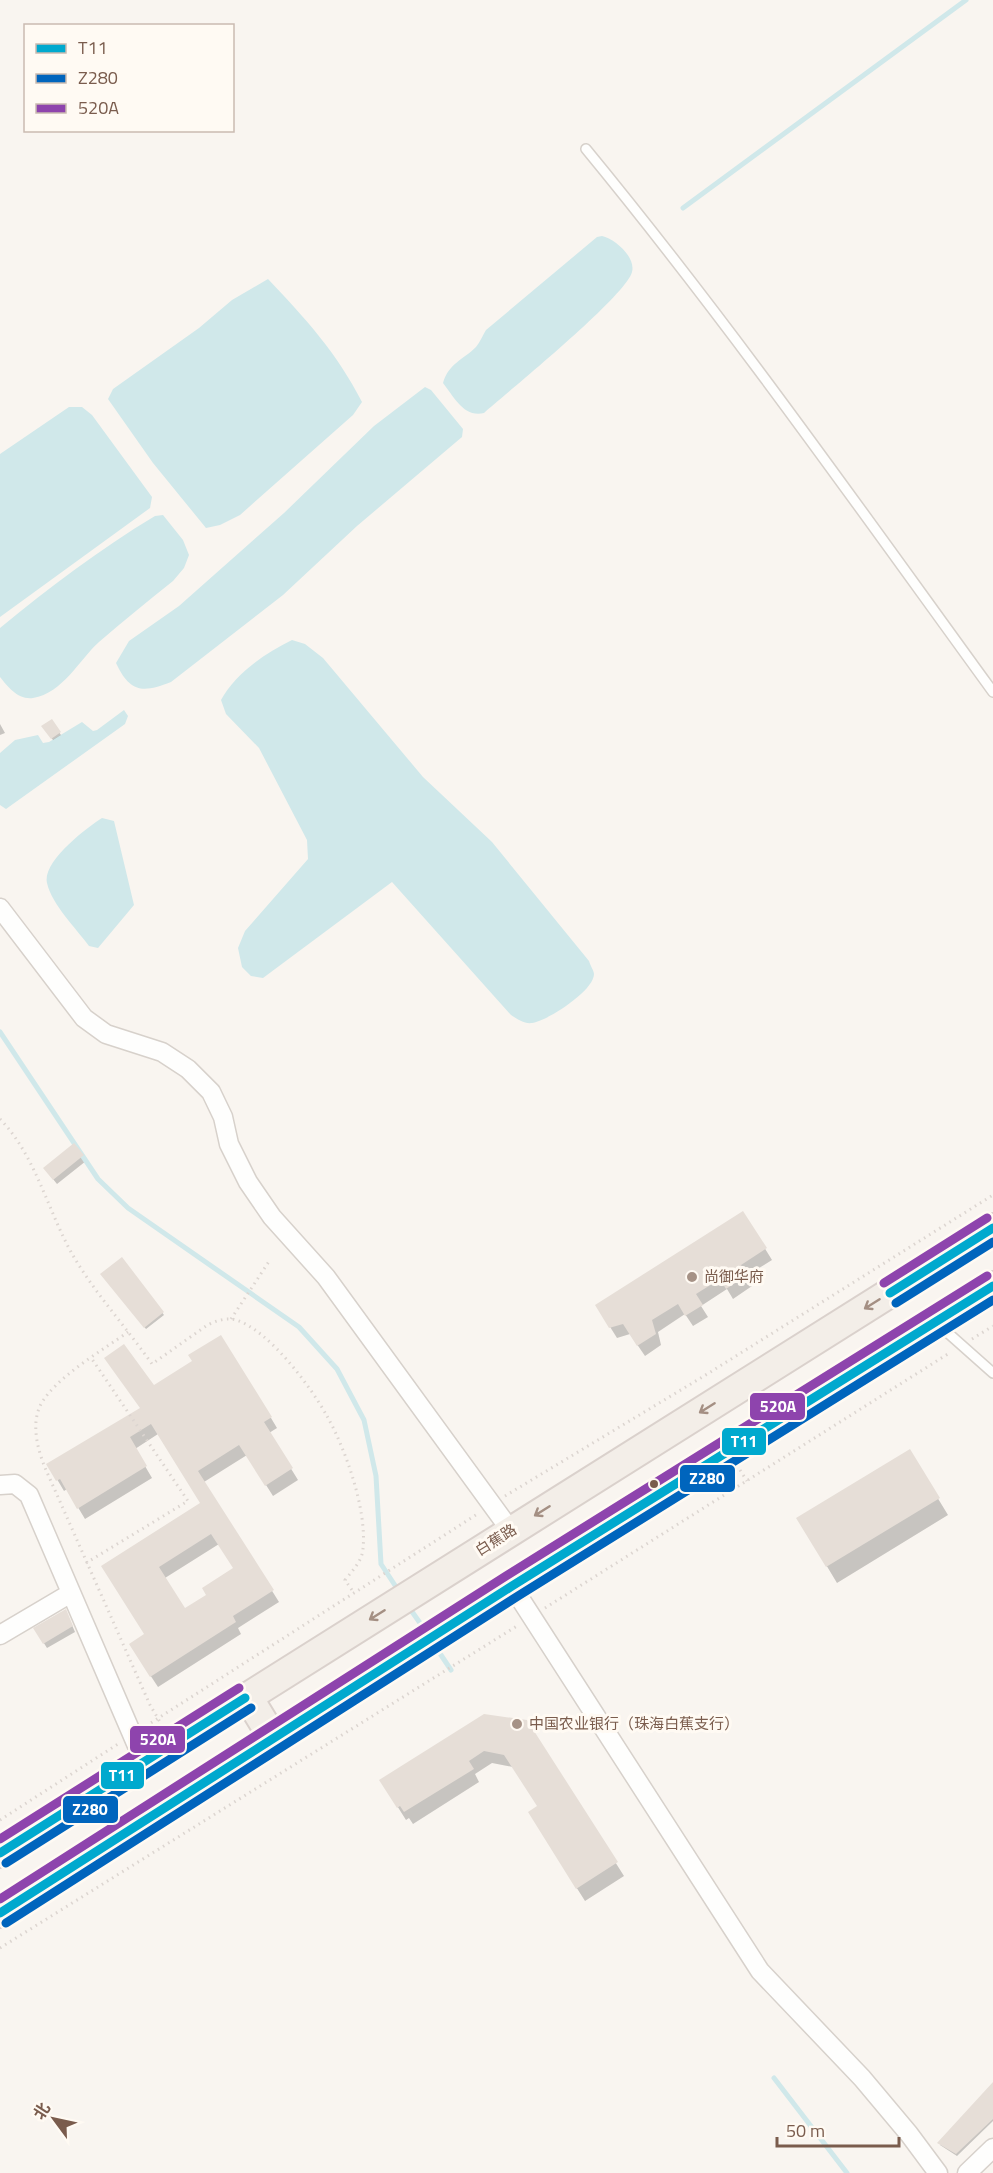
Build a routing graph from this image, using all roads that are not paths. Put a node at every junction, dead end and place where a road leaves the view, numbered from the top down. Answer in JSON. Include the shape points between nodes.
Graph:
{"nodes":[{"id":1,"x":586,"y":149,"type":"dead end"},
{"id":2,"x":993,"y":692,"type":"edge"},
{"id":3,"x":0,"y":908,"type":"edge"},
{"id":4,"x":993,"y":1228,"type":"edge"},
{"id":5,"x":993,"y":1286,"type":"edge"},
{"id":6,"x":935,"y":1322,"type":"junction"},
{"id":7,"x":993,"y":1374,"type":"edge"},
{"id":8,"x":0,"y":1485,"type":"edge"},
{"id":9,"x":511,"y":1531,"type":"junction"},
{"id":10,"x":512,"y":1586,"type":"junction"},
{"id":11,"x":71,"y":1593,"type":"junction"},
{"id":12,"x":0,"y":1635,"type":"edge"},
{"id":13,"x":248,"y":1696,"type":"junction"},
{"id":14,"x":273,"y":1738,"type":"junction"},
{"id":15,"x":144,"y":1762,"type":"junction"},
{"id":16,"x":0,"y":1853,"type":"edge"},
{"id":17,"x":0,"y":1913,"type":"edge"},
{"id":18,"x":993,"y":2148,"type":"edge"},
{"id":19,"x":938,"y":2173,"type":"edge"},
{"id":20,"x":967,"y":2173,"type":"edge"}],
"edges":[{"from":1,"to":2,"type":"lane","via":[[752,361]]},
{"from":3,"to":9,"type":"street","via":[[84,1018],[106,1034],[162,1052],[188,1069],[211,1092],[223,1117],[229,1144],[260,1200],[326,1277]]},
{"from":4,"to":9,"type":"main road","name":"白蕉路","one_way":true},
{"from":5,"to":6,"type":"main road"},
{"from":6,"to":7,"type":"lane"},
{"from":6,"to":10,"type":"main road"},
{"from":8,"to":11,"type":"street","via":[[15,1484],[29,1495]]},
{"from":9,"to":13,"type":"main road","name":"白蕉路","one_way":true},
{"from":10,"to":14,"type":"main road"},
{"from":10,"to":19,"type":"street","via":[[760,1971],[862,2078]]},
{"from":11,"to":12,"type":"street"},
{"from":11,"to":15,"type":"street"},
{"from":13,"to":14,"type":"main road"},
{"from":13,"to":15,"type":"main road","name":"白蕉路"},
{"from":14,"to":17,"type":"main road"},
{"from":15,"to":16,"type":"main road","name":"白蕉路"},
{"from":18,"to":20,"type":"street"}]}
